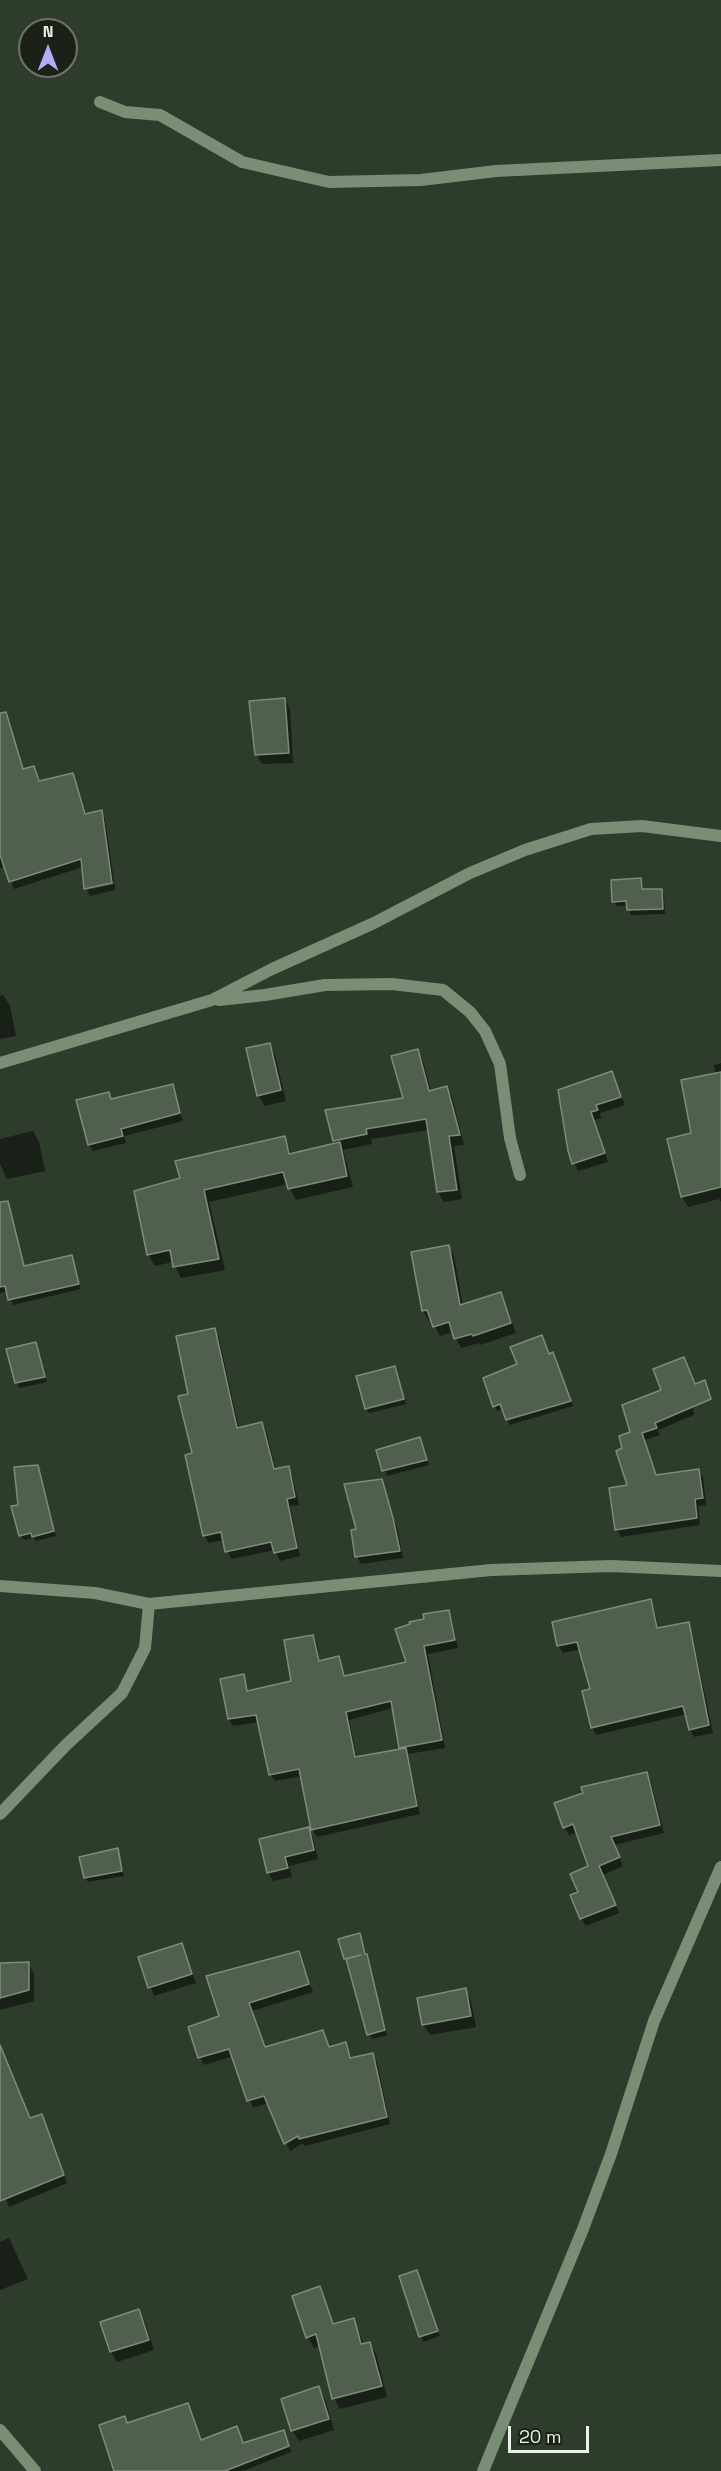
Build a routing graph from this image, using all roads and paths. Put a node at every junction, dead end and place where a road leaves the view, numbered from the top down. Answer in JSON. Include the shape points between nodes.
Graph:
{"nodes":[{"id":1,"x":100,"y":102,"type":"dead end"},
{"id":2,"x":721,"y":160,"type":"edge"},
{"id":3,"x":721,"y":836,"type":"edge"},
{"id":4,"x":212,"y":1000,"type":"junction"},
{"id":5,"x":0,"y":1063,"type":"edge"},
{"id":6,"x":520,"y":1175,"type":"dead end"},
{"id":7,"x":721,"y":1571,"type":"edge"},
{"id":8,"x":0,"y":1586,"type":"edge"},
{"id":9,"x":149,"y":1604,"type":"junction"},
{"id":10,"x":0,"y":1814,"type":"edge"},
{"id":11,"x":721,"y":1867,"type":"edge"},
{"id":12,"x":0,"y":2430,"type":"edge"},
{"id":13,"x":36,"y":2471,"type":"edge"},
{"id":14,"x":483,"y":2471,"type":"edge"}],
"edges":[{"from":1,"to":2,"type":"street","via":[[125,112],[160,115],[242,162],[329,182],[421,180],[496,171]]},
{"from":3,"to":4,"type":"street","via":[[642,826],[591,829],[525,850],[470,873]]},
{"from":4,"to":5,"type":"street"},
{"from":4,"to":6,"type":"street","via":[[325,985],[392,984],[442,990],[485,1030],[500,1064],[510,1138]]},
{"from":7,"to":9,"type":"street","via":[[611,1566],[491,1570]]},
{"from":8,"to":9,"type":"street","via":[[95,1593]]},
{"from":9,"to":10,"type":"street","via":[[145,1648],[122,1693]]},
{"from":11,"to":14,"type":"street","via":[[654,2021],[583,2229]]},
{"from":12,"to":13,"type":"street"}]}
